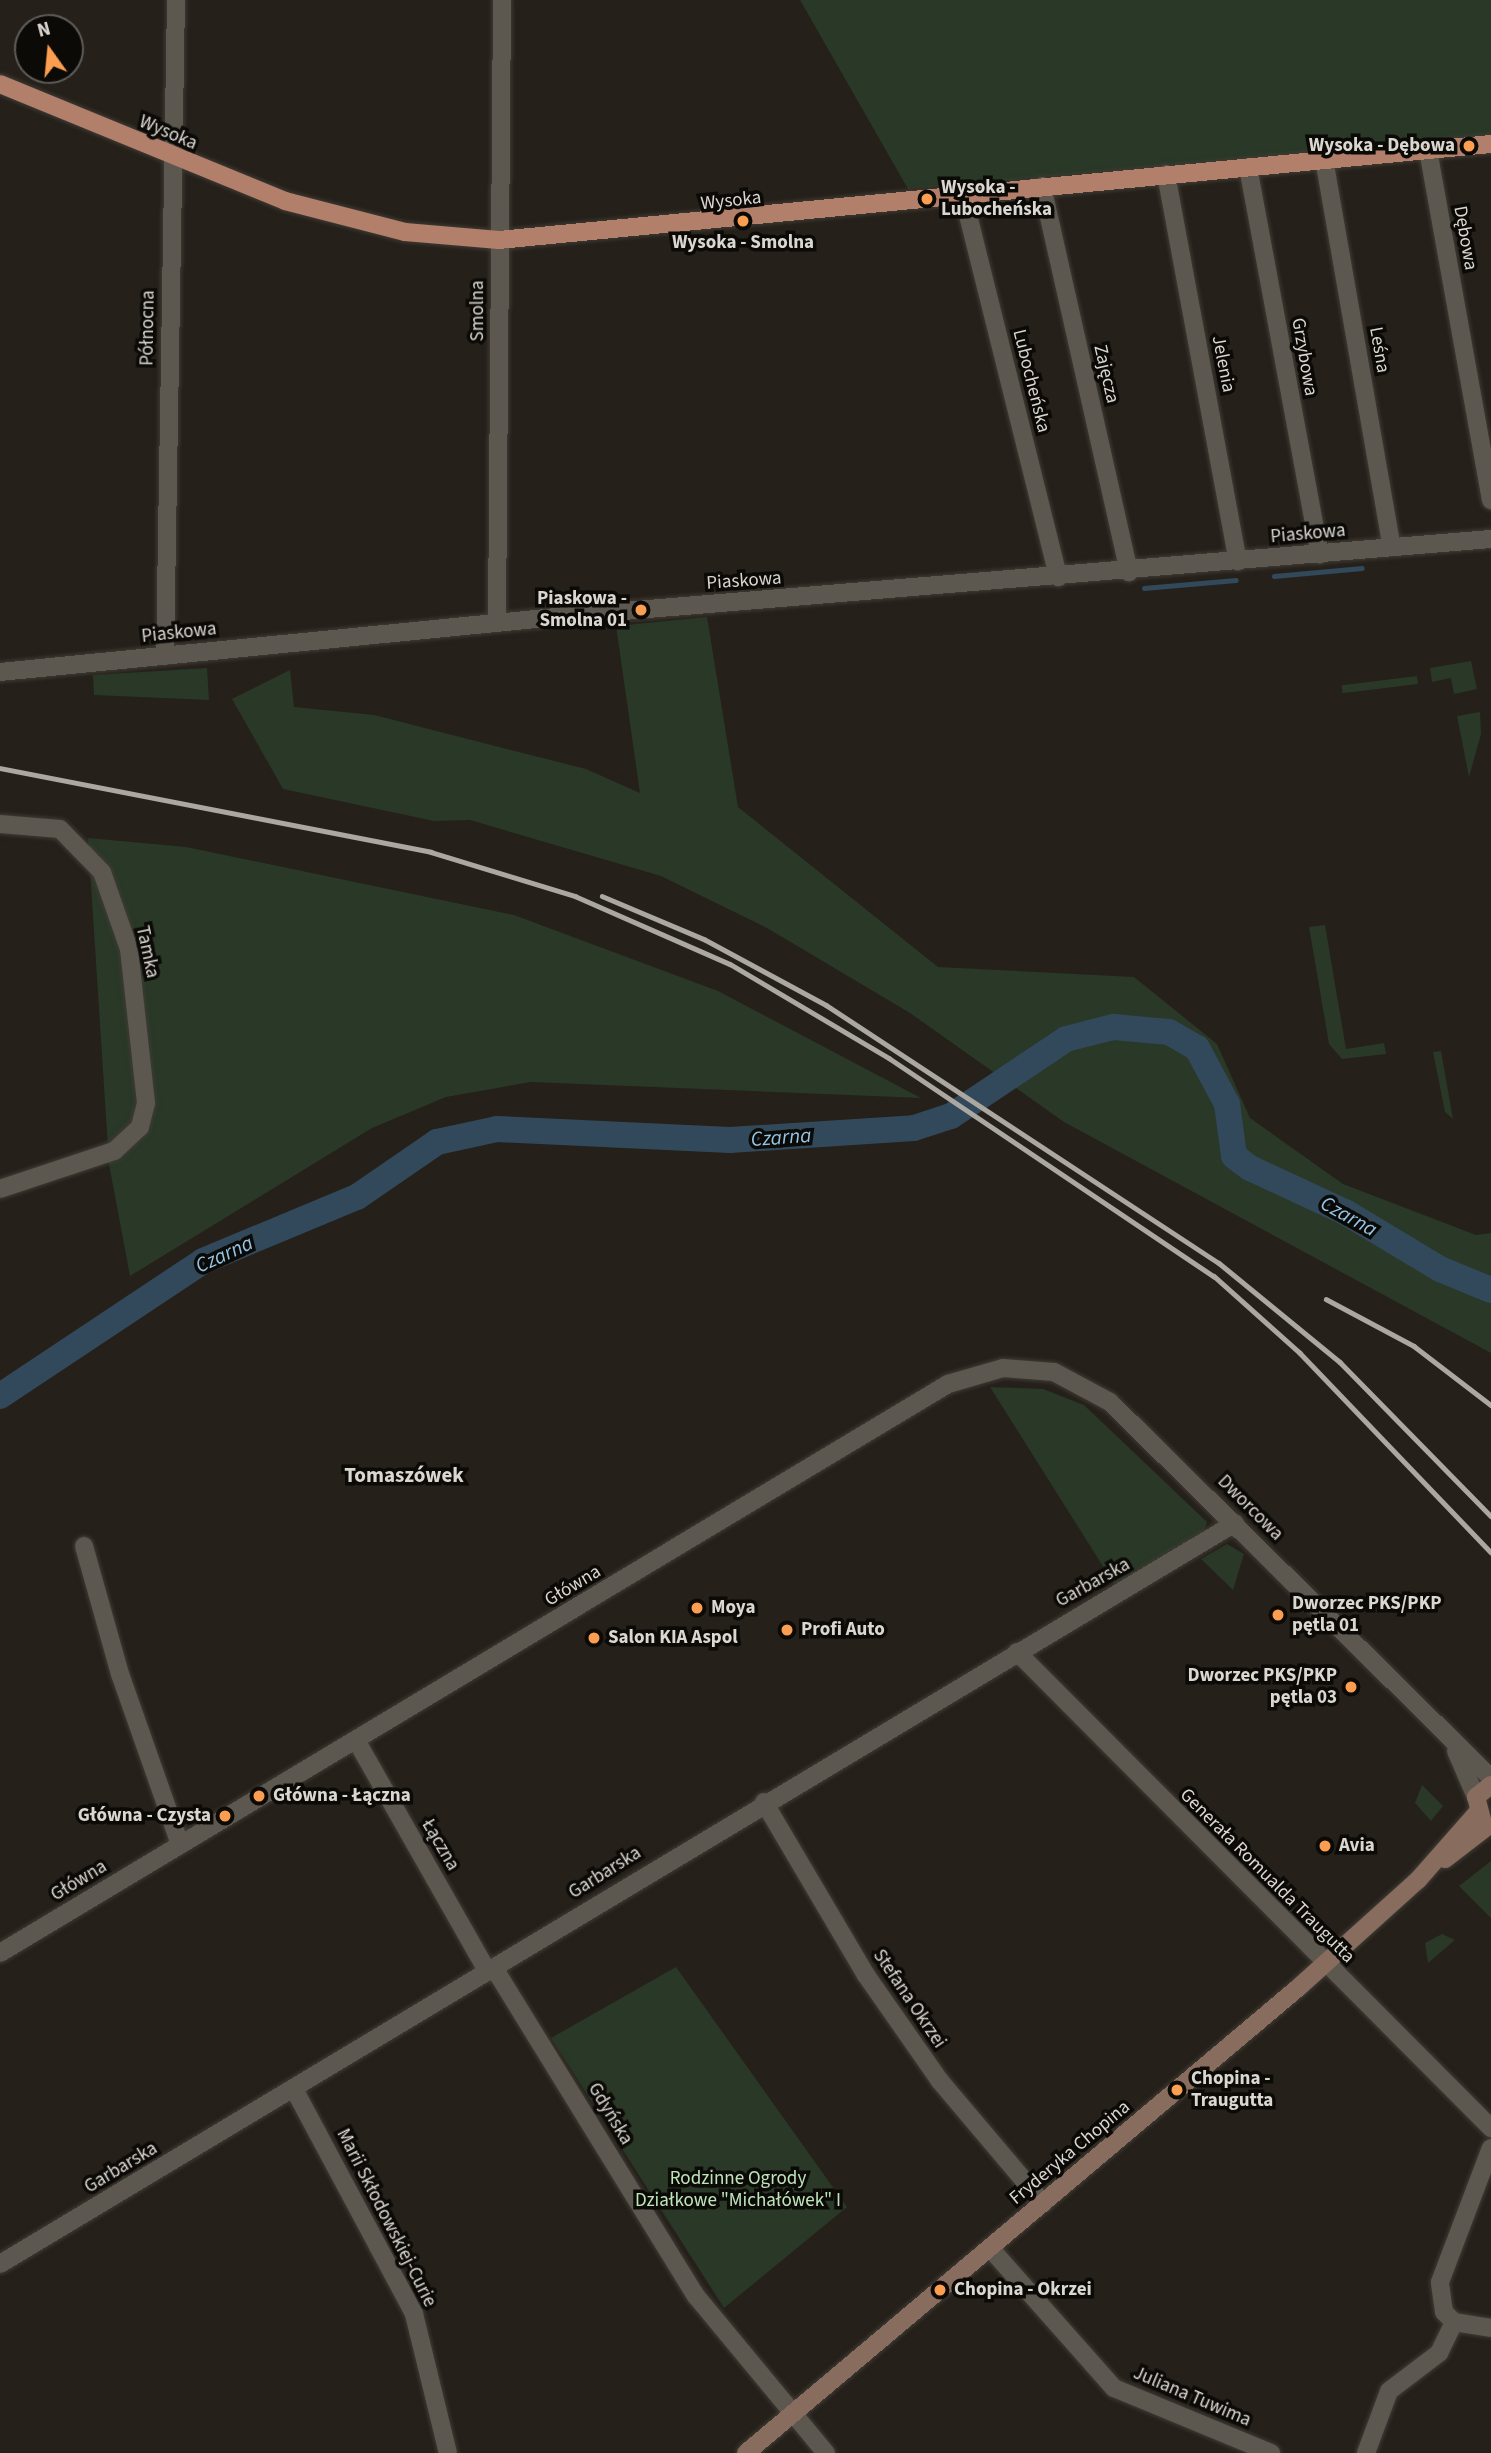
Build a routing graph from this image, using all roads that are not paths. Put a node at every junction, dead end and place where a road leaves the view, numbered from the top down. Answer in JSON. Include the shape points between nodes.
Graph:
{"nodes":[{"id":1,"x":176,"y":0,"type":"edge"},
{"id":2,"x":502,"y":0,"type":"edge"},
{"id":3,"x":0,"y":84,"type":"edge"},
{"id":4,"x":1491,"y":144,"type":"edge"},
{"id":5,"x":1428,"y":150,"type":"junction"},
{"id":6,"x":172,"y":158,"type":"junction"},
{"id":7,"x":1324,"y":159,"type":"junction"},
{"id":8,"x":1248,"y":167,"type":"junction"},
{"id":9,"x":1166,"y":174,"type":"junction"},
{"id":10,"x":1042,"y":186,"type":"junction"},
{"id":11,"x":963,"y":195,"type":"junction"},
{"id":12,"x":499,"y":240,"type":"junction"},
{"id":13,"x":1491,"y":500,"type":"edge"},
{"id":14,"x":1491,"y":539,"type":"edge"},
{"id":15,"x":1392,"y":547,"type":"junction"},
{"id":16,"x":1320,"y":554,"type":"junction"},
{"id":17,"x":1238,"y":561,"type":"junction"},
{"id":18,"x":1129,"y":572,"type":"junction"},
{"id":19,"x":1058,"y":577,"type":"junction"},
{"id":20,"x":497,"y":622,"type":"junction"},
{"id":21,"x":164,"y":656,"type":"junction"},
{"id":22,"x":0,"y":672,"type":"edge"},
{"id":23,"x":0,"y":824,"type":"edge"},
{"id":24,"x":0,"y":1189,"type":"edge"},
{"id":25,"x":989,"y":1370,"type":"joint"},
{"id":26,"x":1235,"y":1523,"type":"junction"},
{"id":27,"x":84,"y":1546,"type":"dead end"},
{"id":28,"x":1017,"y":1652,"type":"junction"},
{"id":29,"x":1450,"y":1738,"type":"junction"},
{"id":30,"x":356,"y":1740,"type":"junction"},
{"id":31,"x":1491,"y":1778,"type":"edge"},
{"id":32,"x":1491,"y":1785,"type":"edge"},
{"id":33,"x":764,"y":1802,"type":"junction"},
{"id":34,"x":1483,"y":1816,"type":"edge"},
{"id":35,"x":180,"y":1844,"type":"junction"},
{"id":36,"x":0,"y":1954,"type":"edge"},
{"id":37,"x":1325,"y":1964,"type":"junction"},
{"id":38,"x":491,"y":1970,"type":"junction"},
{"id":39,"x":295,"y":2089,"type":"junction"},
{"id":40,"x":1491,"y":2128,"type":"edge"},
{"id":41,"x":1491,"y":2148,"type":"edge"},
{"id":42,"x":1043,"y":2203,"type":"junction"},
{"id":43,"x":990,"y":2248,"type":"junction"},
{"id":44,"x":0,"y":2264,"type":"edge"},
{"id":45,"x":1454,"y":2322,"type":"junction"},
{"id":46,"x":1491,"y":2328,"type":"edge"},
{"id":47,"x":794,"y":2414,"type":"junction"},
{"id":48,"x":448,"y":2453,"type":"edge"},
{"id":49,"x":746,"y":2453,"type":"edge"},
{"id":50,"x":826,"y":2453,"type":"edge"},
{"id":51,"x":1271,"y":2453,"type":"edge"},
{"id":52,"x":1366,"y":2453,"type":"edge"}],
"edges":[{"from":1,"to":6,"type":"street","name":"Północna"},
{"from":2,"to":12,"type":"street","name":"Smolna"},
{"from":3,"to":6,"type":"main road","name":"Wysoka"},
{"from":4,"to":5,"type":"main road","name":"Wysoka"},
{"from":5,"to":7,"type":"main road","name":"Wysoka"},
{"from":5,"to":13,"type":"street","name":"Dębowa"},
{"from":6,"to":12,"type":"main road","name":"Wysoka","via":[[355,222]]},
{"from":6,"to":21,"type":"street","name":"Północna"},
{"from":7,"to":8,"type":"main road","name":"Wysoka"},
{"from":7,"to":15,"type":"street","name":"Leśna"},
{"from":8,"to":9,"type":"main road","name":"Wysoka"},
{"from":8,"to":16,"type":"street","name":"Grzybowa"},
{"from":9,"to":10,"type":"main road","name":"Wysoka"},
{"from":9,"to":17,"type":"street","name":"Jelenia"},
{"from":10,"to":11,"type":"main road","name":"Wysoka"},
{"from":10,"to":18,"type":"street","name":"Zajęcza"},
{"from":11,"to":12,"type":"main road","name":"Wysoka"},
{"from":11,"to":19,"type":"street","name":"Lubocheńska"},
{"from":12,"to":20,"type":"street","name":"Smolna"},
{"from":14,"to":15,"type":"street","name":"Piaskowa"},
{"from":15,"to":16,"type":"street","name":"Piaskowa"},
{"from":16,"to":17,"type":"street","name":"Piaskowa"},
{"from":17,"to":18,"type":"street","name":"Piaskowa"},
{"from":18,"to":19,"type":"street","name":"Piaskowa"},
{"from":19,"to":20,"type":"street","name":"Piaskowa"},
{"from":20,"to":21,"type":"street","name":"Piaskowa"},
{"from":21,"to":22,"type":"street","name":"Piaskowa"},
{"from":23,"to":24,"type":"street","name":"Tamka","via":[[40,823],[76,841],[102,872],[129,949],[146,1103],[140,1127],[114,1151]]},
{"from":25,"to":26,"type":"street","name":"Dworcowa","via":[[1037,1369],[1094,1391]]},
{"from":25,"to":30,"type":"street","name":"Główna","via":[[940,1389]]},
{"from":26,"to":28,"type":"street","name":"Garbarska"},
{"from":26,"to":29,"type":"street","name":"Dworcowa"},
{"from":27,"to":35,"type":"street","via":[[120,1674]]},
{"from":28,"to":33,"type":"street","name":"Garbarska"},
{"from":28,"to":37,"type":"street","name":"Generała Romualda Traugutta"},
{"from":29,"to":31,"type":"street","name":"Dworcowa"},
{"from":29,"to":34,"type":"street","name":"Dworcowa"},
{"from":30,"to":35,"type":"street","name":"Główna"},
{"from":30,"to":38,"type":"street","name":"Łączna"},
{"from":32,"to":34,"type":"street","name":"Fryderyka Chopina"},
{"from":33,"to":38,"type":"street","name":"Garbarska"},
{"from":33,"to":42,"type":"street","name":"Stefana Okrzei","via":[[866,1975],[940,2081]]},
{"from":34,"to":37,"type":"street","name":"Fryderyka Chopina"},
{"from":35,"to":36,"type":"street","name":"Główna"},
{"from":37,"to":40,"type":"street","name":"Generała Romualda Traugutta"},
{"from":37,"to":42,"type":"street","name":"Fryderyka Chopina"},
{"from":38,"to":39,"type":"street","name":"Garbarska"},
{"from":38,"to":47,"type":"street","name":"Gdyńska","via":[[696,2296]]},
{"from":39,"to":44,"type":"street","name":"Garbarska"},
{"from":39,"to":48,"type":"street","name":"Marii Skłodowskiej-Curie","via":[[414,2314]]},
{"from":41,"to":45,"type":"street","via":[[1440,2283],[1444,2312]]},
{"from":42,"to":43,"type":"street","name":"Fryderyka Chopina"},
{"from":43,"to":47,"type":"street","name":"Fryderyka Chopina"},
{"from":43,"to":51,"type":"street","name":"Juliana Tuwima","via":[[1114,2388]]},
{"from":45,"to":46,"type":"street"},
{"from":45,"to":52,"type":"street","via":[[1439,2353],[1390,2390]]},
{"from":47,"to":49,"type":"street","name":"Fryderyka Chopina"},
{"from":47,"to":50,"type":"street","name":"Gdyńska"}]}
